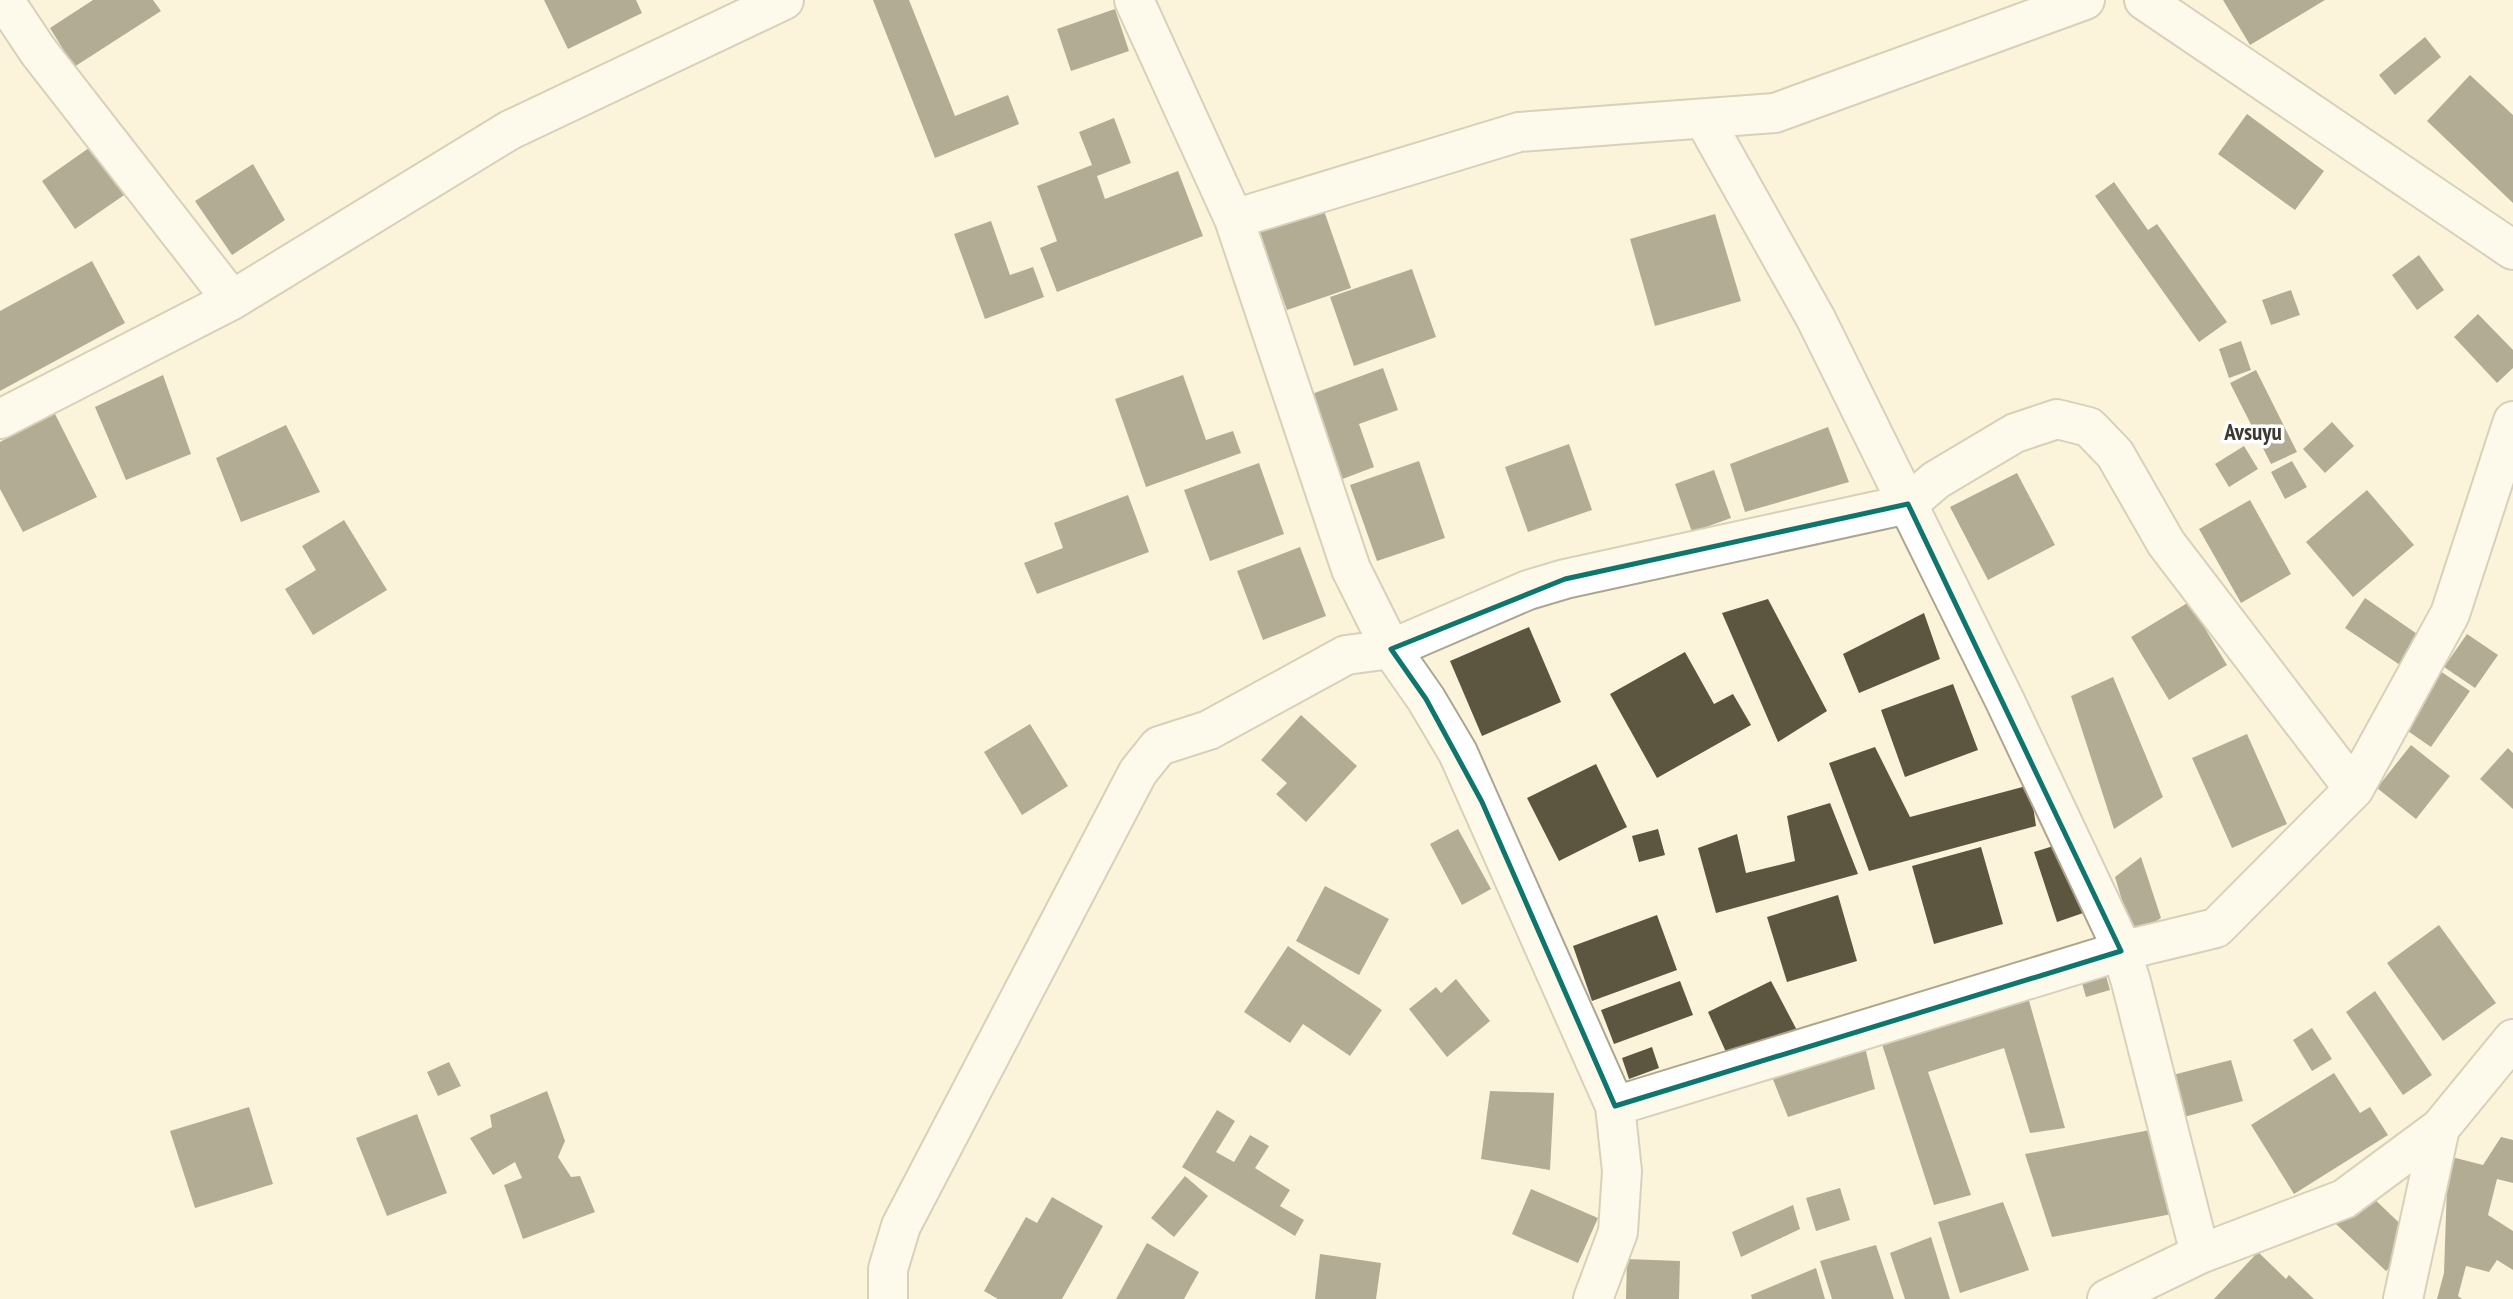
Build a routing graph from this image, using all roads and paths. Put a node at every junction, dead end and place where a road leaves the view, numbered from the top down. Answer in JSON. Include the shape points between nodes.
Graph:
{"nodes":[{"id":1,"x":4,"y":0,"type":"edge"},
{"id":2,"x":784,"y":0,"type":"edge"},
{"id":3,"x":1134,"y":0,"type":"edge"},
{"id":4,"x":2084,"y":0,"type":"edge"},
{"id":5,"x":2144,"y":0,"type":"edge"},
{"id":6,"x":1704,"y":119,"type":"junction"},
{"id":7,"x":1234,"y":219,"type":"junction"},
{"id":8,"x":2513,"y":250,"type":"edge"},
{"id":9,"x":232,"y":300,"type":"junction"},
{"id":10,"x":0,"y":419,"type":"edge"},
{"id":11,"x":2513,"y":421,"type":"edge"},
{"id":12,"x":1908,"y":505,"type":"junction"},
{"id":13,"x":1391,"y":649,"type":"junction"},
{"id":14,"x":2354,"y":789,"type":"junction"},
{"id":15,"x":2121,"y":951,"type":"junction"},
{"id":16,"x":2510,"y":1047,"type":"edge"},
{"id":17,"x":1615,"y":1106,"type":"junction"},
{"id":18,"x":2440,"y":1128,"type":"junction"},
{"id":19,"x":2200,"y":1254,"type":"junction"},
{"id":20,"x":888,"y":1299,"type":"edge"},
{"id":21,"x":1592,"y":1299,"type":"edge"},
{"id":22,"x":2106,"y":1299,"type":"edge"},
{"id":23,"x":2403,"y":1299,"type":"edge"}],
"edges":[{"from":1,"to":9,"type":"street","via":[[38,51]]},
{"from":2,"to":9,"type":"street","via":[[510,130]]},
{"from":3,"to":7,"type":"street"},
{"from":4,"to":6,"type":"street","via":[[1775,113]]},
{"from":5,"to":8,"type":"street"},
{"from":6,"to":7,"type":"street","via":[[1519,132]]},
{"from":6,"to":12,"type":"street","via":[[1816,318]]},
{"from":7,"to":13,"type":"street","via":[[1351,569]]},
{"from":9,"to":10,"type":"street"},
{"from":11,"to":14,"type":"street","via":[[2450,614]]},
{"from":12,"to":13,"type":"street","via":[[1565,579],[1528,590]]},
{"from":12,"to":14,"type":"street","via":[[1946,474],[2015,433],[2057,419],[2089,427],[2115,454],[2166,543]]},
{"from":12,"to":15,"type":"street"},
{"from":13,"to":17,"type":"street","via":[[1464,765]]},
{"from":13,"to":20,"type":"street","via":[[1346,655],[1209,730],[1159,746],[1138,772],[901,1226],[888,1269]]},
{"from":14,"to":15,"type":"street","via":[[2216,928]]},
{"from":15,"to":17,"type":"street"},
{"from":15,"to":19,"type":"street"},
{"from":16,"to":18,"type":"street"},
{"from":17,"to":21,"type":"street","via":[[1622,1171],[1618,1232]]},
{"from":18,"to":19,"type":"street","via":[[2344,1199]]},
{"from":18,"to":23,"type":"street"},
{"from":19,"to":22,"type":"street"}]}
